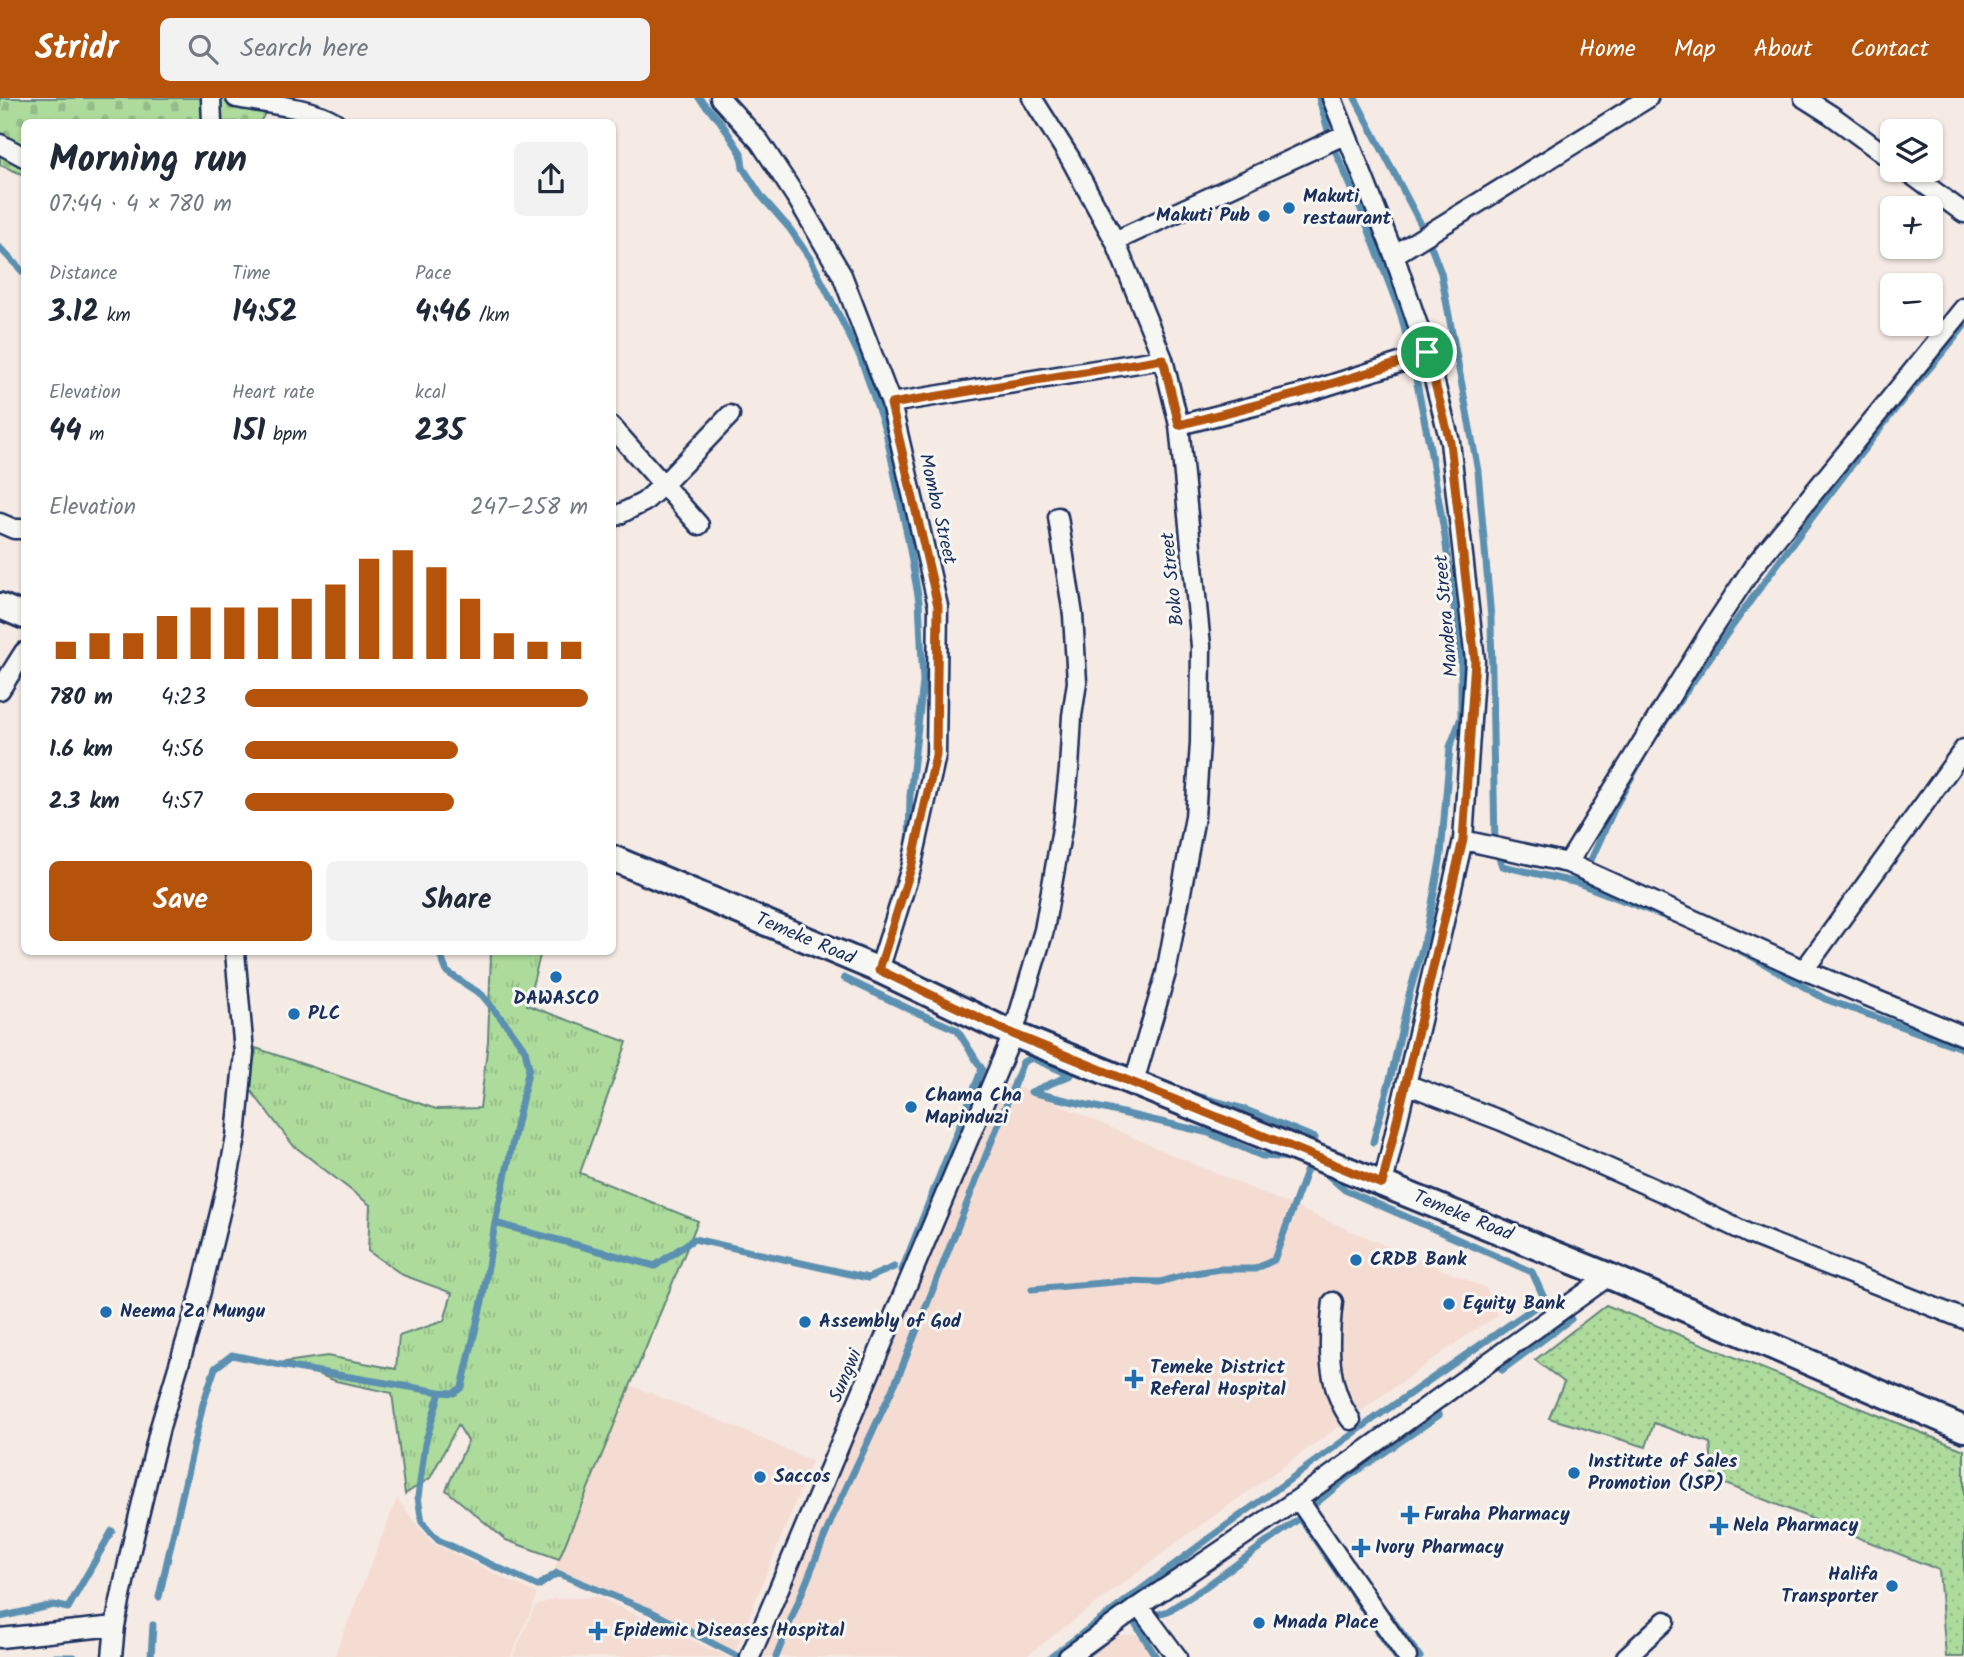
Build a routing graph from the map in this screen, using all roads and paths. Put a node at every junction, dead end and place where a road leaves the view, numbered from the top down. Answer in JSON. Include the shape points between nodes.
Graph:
{"nodes":[{"id":1,"x":211,"y":98,"type":"edge"},
{"id":2,"x":236,"y":98,"type":"edge"},
{"id":3,"x":720,"y":98,"type":"edge"},
{"id":4,"x":1032,"y":98,"type":"edge"},
{"id":5,"x":1332,"y":98,"type":"edge"},
{"id":6,"x":1804,"y":98,"type":"edge"},
{"id":7,"x":1638,"y":101,"type":"edge"},
{"id":8,"x":212,"y":119,"type":"edge"},
{"id":9,"x":330,"y":119,"type":"edge"},
{"id":10,"x":1346,"y":134,"type":"junction"},
{"id":11,"x":0,"y":144,"type":"edge"},
{"id":12,"x":1880,"y":151,"type":"edge"},
{"id":13,"x":21,"y":156,"type":"edge"},
{"id":14,"x":1921,"y":182,"type":"edge"},
{"id":15,"x":1964,"y":213,"type":"edge"},
{"id":16,"x":1115,"y":241,"type":"junction"},
{"id":17,"x":1394,"y":255,"type":"junction"},
{"id":18,"x":1964,"y":308,"type":"edge"},
{"id":19,"x":1427,"y":352,"type":"junction"},
{"id":20,"x":1163,"y":359,"type":"junction"},
{"id":21,"x":891,"y":404,"type":"junction"},
{"id":22,"x":730,"y":415,"type":"dead end"},
{"id":23,"x":1179,"y":425,"type":"junction"},
{"id":24,"x":616,"y":431,"type":"edge"},
{"id":25,"x":664,"y":484,"type":"junction"},
{"id":26,"x":616,"y":516,"type":"edge"},
{"id":27,"x":1058,"y":517,"type":"dead end"},
{"id":28,"x":0,"y":523,"type":"edge"},
{"id":29,"x":698,"y":525,"type":"dead end"},
{"id":30,"x":21,"y":529,"type":"edge"},
{"id":31,"x":0,"y":606,"type":"edge"},
{"id":32,"x":21,"y":615,"type":"edge"},
{"id":33,"x":21,"y":658,"type":"edge"},
{"id":34,"x":0,"y":690,"type":"edge"},
{"id":35,"x":1964,"y":749,"type":"edge"},
{"id":36,"x":1463,"y":840,"type":"junction"},
{"id":37,"x":616,"y":860,"type":"edge"},
{"id":38,"x":1568,"y":863,"type":"junction"},
{"id":39,"x":235,"y":955,"type":"edge"},
{"id":40,"x":879,"y":970,"type":"junction"},
{"id":41,"x":1804,"y":970,"type":"junction"},
{"id":42,"x":1013,"y":1034,"type":"junction"},
{"id":43,"x":1964,"y":1036,"type":"edge"},
{"id":44,"x":1134,"y":1082,"type":"junction"},
{"id":45,"x":1406,"y":1084,"type":"junction"},
{"id":46,"x":1382,"y":1184,"type":"junction"},
{"id":47,"x":1609,"y":1276,"type":"junction"},
{"id":48,"x":1333,"y":1301,"type":"dead end"},
{"id":49,"x":1964,"y":1319,"type":"edge"},
{"id":50,"x":1350,"y":1420,"type":"dead end"},
{"id":51,"x":1964,"y":1429,"type":"edge"},
{"id":52,"x":1298,"y":1499,"type":"junction"},
{"id":53,"x":1139,"y":1605,"type":"junction"},
{"id":54,"x":1665,"y":1621,"type":"dead end"},
{"id":55,"x":115,"y":1626,"type":"junction"},
{"id":56,"x":0,"y":1637,"type":"edge"},
{"id":57,"x":112,"y":1657,"type":"edge"},
{"id":58,"x":750,"y":1657,"type":"edge"},
{"id":59,"x":1068,"y":1657,"type":"edge"},
{"id":60,"x":1177,"y":1657,"type":"edge"},
{"id":61,"x":1407,"y":1657,"type":"edge"},
{"id":62,"x":1626,"y":1657,"type":"edge"}],
"edges":[{"from":1,"to":8,"type":"street"},
{"from":2,"to":9,"type":"street"},
{"from":3,"to":21,"type":"street","name":"Mombo Street","via":[[760,142],[842,275]]},
{"from":4,"to":16,"type":"street","name":"Boko Street"},
{"from":5,"to":10,"type":"street","name":"Mandera Street"},
{"from":6,"to":12,"type":"street"},
{"from":7,"to":17,"type":"street"},
{"from":10,"to":16,"type":"street"},
{"from":10,"to":17,"type":"street","name":"Mandera Street"},
{"from":11,"to":13,"type":"street"},
{"from":14,"to":15,"type":"street"},
{"from":16,"to":20,"type":"street","name":"Boko Street"},
{"from":17,"to":19,"type":"street","name":"Mandera Street"},
{"from":18,"to":38,"type":"street","via":[[1753,567]]},
{"from":19,"to":23,"type":"street","via":[[1298,394]]},
{"from":19,"to":36,"type":"street","name":"Mandera Street","via":[[1450,442],[1475,660]]},
{"from":20,"to":21,"type":"street"},
{"from":20,"to":23,"type":"street","name":"Boko Street"},
{"from":21,"to":40,"type":"street","name":"Mombo Street","via":[[938,606],[936,755],[911,868]]},
{"from":22,"to":25,"type":"street"},
{"from":23,"to":44,"type":"street","name":"Boko Street","via":[[1201,646],[1195,817],[1166,973]]},
{"from":24,"to":25,"type":"street"},
{"from":25,"to":26,"type":"street","via":[[644,502]]},
{"from":25,"to":29,"type":"street"},
{"from":27,"to":42,"type":"street","name":"Sungwi","via":[[1073,615],[1077,682],[1063,823],[1044,930]]},
{"from":28,"to":30,"type":"street"},
{"from":31,"to":32,"type":"street"},
{"from":33,"to":34,"type":"street"},
{"from":35,"to":41,"type":"street"},
{"from":36,"to":38,"type":"street"},
{"from":36,"to":45,"type":"street","name":"Mandera Street"},
{"from":37,"to":40,"type":"street","name":"Temeke Road"},
{"from":38,"to":41,"type":"street"},
{"from":39,"to":55,"type":"street","via":[[244,1052],[236,1137],[200,1295],[160,1427]]},
{"from":40,"to":42,"type":"street","name":"Temeke Road"},
{"from":41,"to":43,"type":"street"},
{"from":42,"to":44,"type":"street","name":"Temeke Road"},
{"from":42,"to":58,"type":"street","name":"Sungwi"},
{"from":44,"to":46,"type":"street","name":"Temeke Road"},
{"from":45,"to":46,"type":"street","name":"Mandera Street"},
{"from":45,"to":49,"type":"street","via":[[1502,1121],[1749,1234]]},
{"from":46,"to":47,"type":"street","name":"Temeke Road"},
{"from":47,"to":51,"type":"street","name":"Temeke Road"},
{"from":47,"to":52,"type":"street"},
{"from":48,"to":50,"type":"street","via":[[1329,1360]]},
{"from":52,"to":53,"type":"street"},
{"from":52,"to":61,"type":"street"},
{"from":53,"to":59,"type":"street"},
{"from":53,"to":60,"type":"street"},
{"from":54,"to":62,"type":"street"},
{"from":55,"to":56,"type":"street"},
{"from":55,"to":57,"type":"street"}]}
